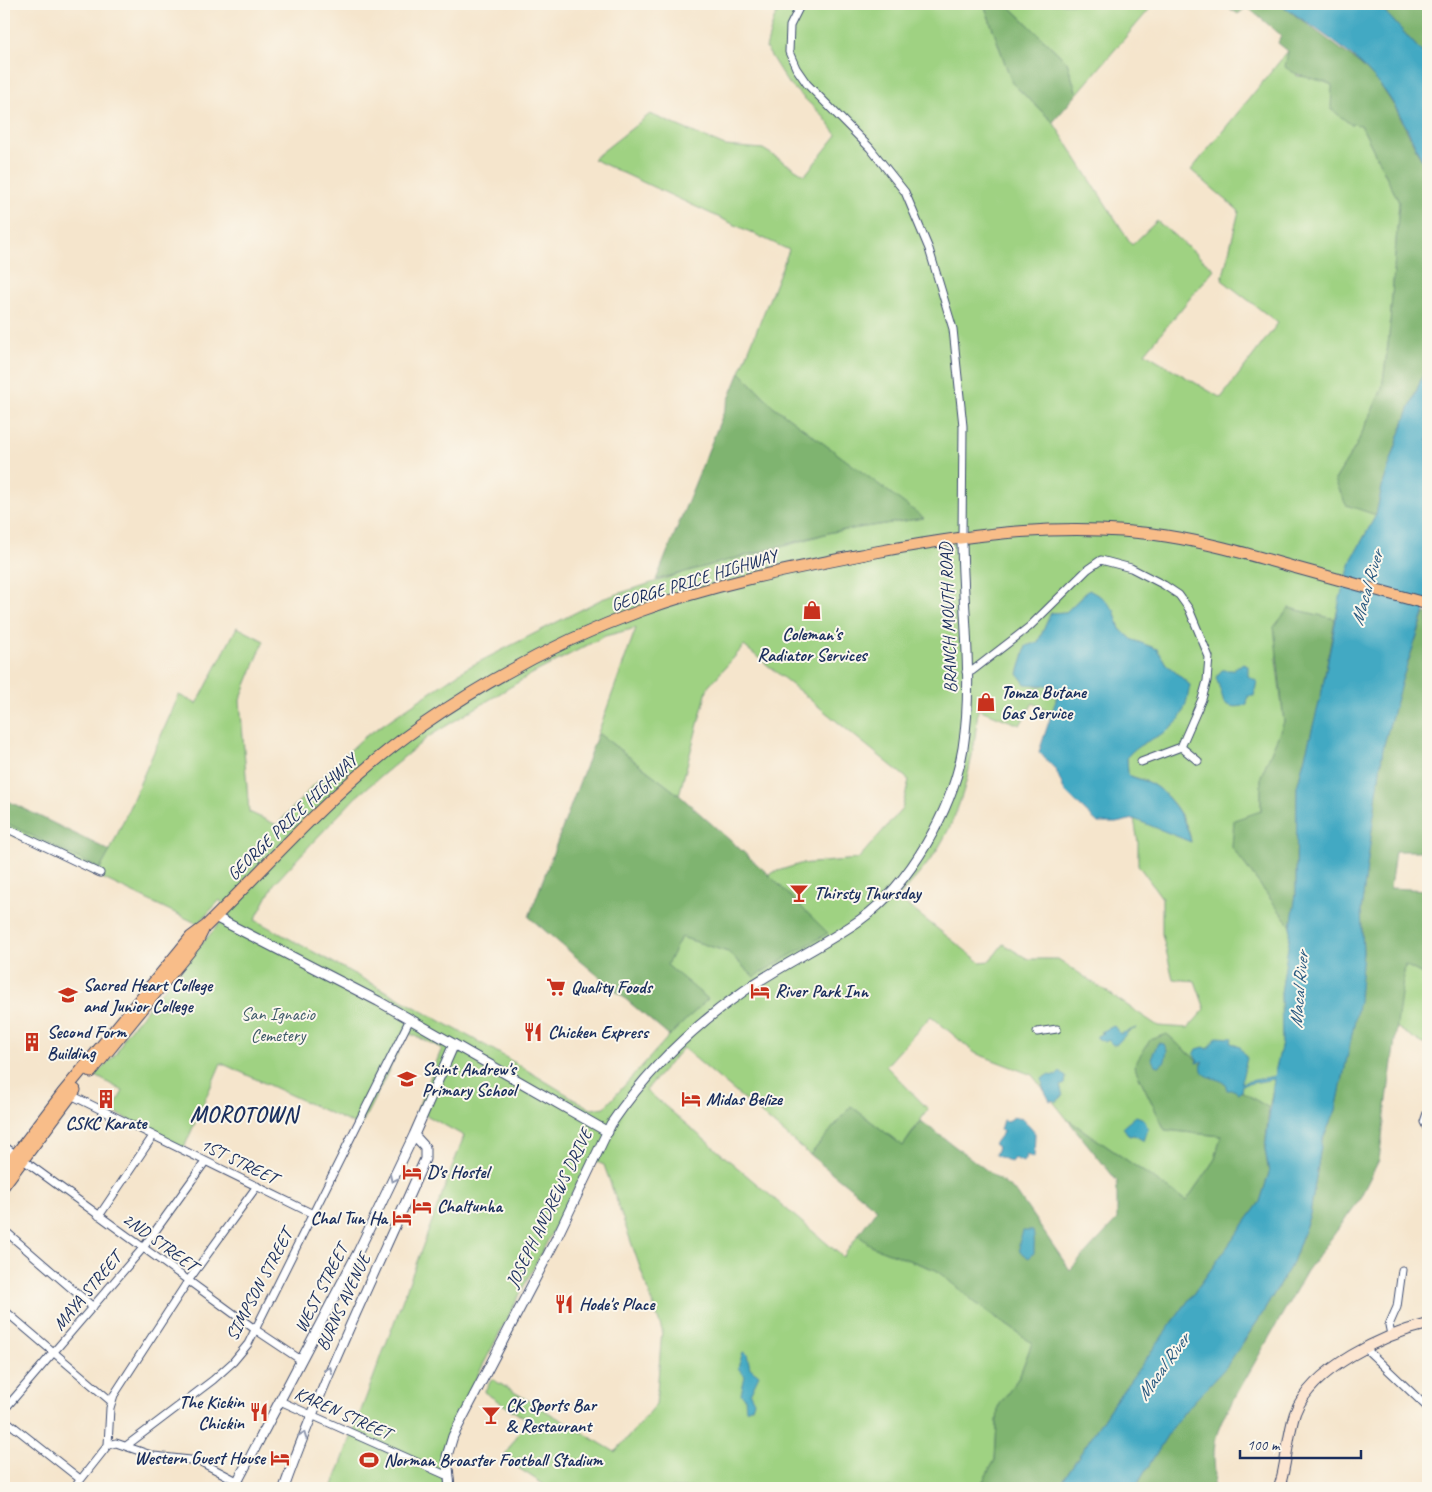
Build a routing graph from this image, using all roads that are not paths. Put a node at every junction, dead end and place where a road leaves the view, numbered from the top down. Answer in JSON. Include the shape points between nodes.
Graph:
{"nodes":[{"id":1,"x":801,"y":4,"type":"edge"},
{"id":2,"x":962,"y":536,"type":"junction"},
{"id":3,"x":1428,"y":604,"type":"edge"},
{"id":4,"x":966,"y":672,"type":"junction"},
{"id":5,"x":1181,"y":747,"type":"junction"},
{"id":6,"x":1198,"y":761,"type":"dead end"},
{"id":7,"x":1142,"y":762,"type":"dead end"},
{"id":8,"x":4,"y":826,"type":"edge"},
{"id":9,"x":100,"y":873,"type":"dead end"},
{"id":10,"x":215,"y":917,"type":"junction"},
{"id":11,"x":204,"y":928,"type":"junction"},
{"id":12,"x":410,"y":1019,"type":"junction"},
{"id":13,"x":1057,"y":1029,"type":"dead end"},
{"id":14,"x":1037,"y":1032,"type":"dead end"},
{"id":15,"x":454,"y":1044,"type":"junction"},
{"id":16,"x":70,"y":1095,"type":"junction"},
{"id":17,"x":1428,"y":1110,"type":"edge"},
{"id":18,"x":1428,"y":1130,"type":"edge"},
{"id":19,"x":608,"y":1132,"type":"junction"},
{"id":20,"x":414,"y":1135,"type":"junction"},
{"id":21,"x":153,"y":1136,"type":"junction"},
{"id":22,"x":4,"y":1146,"type":"edge"},
{"id":23,"x":19,"y":1158,"type":"junction"},
{"id":24,"x":205,"y":1162,"type":"junction"},
{"id":25,"x":4,"y":1170,"type":"edge"},
{"id":26,"x":4,"y":1185,"type":"edge"},
{"id":27,"x":257,"y":1186,"type":"junction"},
{"id":28,"x":313,"y":1214,"type":"junction"},
{"id":29,"x":99,"y":1216,"type":"junction"},
{"id":30,"x":4,"y":1230,"type":"edge"},
{"id":31,"x":143,"y":1248,"type":"junction"},
{"id":32,"x":1402,"y":1270,"type":"dead end"},
{"id":33,"x":188,"y":1281,"type":"junction"},
{"id":34,"x":93,"y":1307,"type":"junction"},
{"id":35,"x":4,"y":1310,"type":"edge"},
{"id":36,"x":1428,"y":1324,"type":"edge"},
{"id":37,"x":256,"y":1330,"type":"junction"},
{"id":38,"x":1391,"y":1335,"type":"junction"},
{"id":39,"x":1364,"y":1348,"type":"junction"},
{"id":40,"x":55,"y":1353,"type":"junction"},
{"id":41,"x":302,"y":1360,"type":"junction"},
{"id":42,"x":280,"y":1401,"type":"junction"},
{"id":43,"x":112,"y":1402,"type":"junction"},
{"id":44,"x":1428,"y":1408,"type":"edge"},
{"id":45,"x":4,"y":1410,"type":"edge"},
{"id":46,"x":310,"y":1415,"type":"junction"},
{"id":47,"x":4,"y":1419,"type":"edge"},
{"id":48,"x":108,"y":1445,"type":"junction"},
{"id":49,"x":126,"y":1446,"type":"junction"},
{"id":50,"x":448,"y":1476,"type":"junction"},
{"id":51,"x":80,"y":1480,"type":"junction"},
{"id":52,"x":235,"y":1485,"type":"edge"},
{"id":53,"x":74,"y":1488,"type":"edge"},
{"id":54,"x":284,"y":1488,"type":"edge"},
{"id":55,"x":450,"y":1488,"type":"edge"},
{"id":56,"x":1279,"y":1488,"type":"edge"}],
"edges":[{"from":1,"to":2,"type":"street","name":"BRANCH MOUTH ROAD","via":[[790,26],[789,52],[796,68],[807,84],[870,148],[905,192],[929,249],[953,329],[963,426]]},
{"from":2,"to":3,"type":"highway","name":"GEORGE PRICE HIGHWAY","via":[[1072,530],[1133,532],[1200,542]]},
{"from":2,"to":4,"type":"street","name":"BRANCH MOUTH ROAD"},
{"from":2,"to":10,"type":"highway","name":"GEORGE PRICE HIGHWAY","via":[[798,567],[720,586],[607,624],[522,664],[424,724],[369,766],[328,802]]},
{"from":4,"to":5,"type":"street","via":[[972,671],[1029,627],[1094,564],[1101,560],[1131,568],[1180,595],[1209,657],[1202,699]]},
{"from":4,"to":19,"type":"street","name":"BRANCH MOUTH ROAD","via":[[965,728],[957,773],[933,831],[906,874],[860,920],[772,973],[691,1032],[653,1070],[622,1108]]},
{"from":5,"to":6,"type":"street"},
{"from":5,"to":7,"type":"street"},
{"from":8,"to":9,"type":"street"},
{"from":10,"to":11,"type":"highway","name":"GEORGE PRICE HIGHWAY"},
{"from":10,"to":12,"type":"street","name":"JOSEPH ANDREWS DRIVE"},
{"from":11,"to":16,"type":"highway","via":[[197,942]]},
{"from":11,"to":23,"type":"highway","via":[[185,944]]},
{"from":12,"to":15,"type":"street","name":"JOSEPH ANDREWS DRIVE"},
{"from":12,"to":28,"type":"street","name":"SIMPSON STREET"},
{"from":13,"to":14,"type":"street"},
{"from":15,"to":19,"type":"street","name":"JOSEPH ANDREWS DRIVE"},
{"from":15,"to":20,"type":"street","name":"WEST STREET"},
{"from":16,"to":21,"type":"street","name":"1ST STREET"},
{"from":16,"to":23,"type":"highway"},
{"from":17,"to":18,"type":"street","via":[[1424,1122]]},
{"from":19,"to":50,"type":"street","name":"JOSEPH ANDREWS DRIVE","via":[[453,1436],[447,1456]]},
{"from":20,"to":41,"type":"street","name":"WEST STREET","one_way":true},
{"from":46,"to":20,"type":"street","name":"BURNS AVENUE","one_way":true,"via":[[425,1159],[425,1147]]},
{"from":21,"to":24,"type":"street","name":"1ST STREET"},
{"from":21,"to":29,"type":"street"},
{"from":22,"to":23,"type":"street","name":"2ND STREET"},
{"from":23,"to":25,"type":"highway"},
{"from":23,"to":26,"type":"highway"},
{"from":23,"to":29,"type":"street","name":"2ND STREET"},
{"from":24,"to":27,"type":"street","name":"1ST STREET"},
{"from":24,"to":31,"type":"street","name":"MAYA STREET"},
{"from":27,"to":28,"type":"street","name":"1ST STREET"},
{"from":27,"to":33,"type":"street"},
{"from":28,"to":37,"type":"street","name":"SIMPSON STREET"},
{"from":29,"to":31,"type":"street","name":"2ND STREET"},
{"from":30,"to":34,"type":"street"},
{"from":31,"to":33,"type":"street","name":"2ND STREET"},
{"from":31,"to":34,"type":"street","name":"MAYA STREET"},
{"from":32,"to":38,"type":"street","via":[[1397,1307],[1389,1325]]},
{"from":33,"to":37,"type":"street","name":"2ND STREET"},
{"from":33,"to":43,"type":"street"},
{"from":34,"to":40,"type":"street","name":"MAYA STREET"},
{"from":35,"to":40,"type":"street"},
{"from":36,"to":38,"type":"main road"},
{"from":37,"to":41,"type":"street","name":"2ND STREET"},
{"from":37,"to":49,"type":"street","name":"SIMPSON STREET","via":[[240,1354],[220,1374]]},
{"from":38,"to":39,"type":"main road"},
{"from":39,"to":44,"type":"street"},
{"from":39,"to":56,"type":"main road","via":[[1324,1376],[1301,1402],[1293,1422]]},
{"from":40,"to":43,"type":"street"},
{"from":40,"to":45,"type":"street","name":"MAYA STREET"},
{"from":41,"to":42,"type":"street","name":"WEST STREET"},
{"from":42,"to":46,"type":"street","name":"KAREN STREET"},
{"from":42,"to":52,"type":"street","name":"WEST STREET"},
{"from":43,"to":48,"type":"street","via":[[106,1437]]},
{"from":46,"to":50,"type":"street","name":"KAREN STREET"},
{"from":54,"to":46,"type":"street","name":"BURNS AVENUE","one_way":true},
{"from":47,"to":51,"type":"street"},
{"from":48,"to":49,"type":"street"},
{"from":48,"to":51,"type":"street"},
{"from":49,"to":52,"type":"street","via":[[154,1456],[199,1461]]},
{"from":50,"to":55,"type":"street","name":"JOSEPH ANDREWS DRIVE"},
{"from":51,"to":53,"type":"street"}]}
